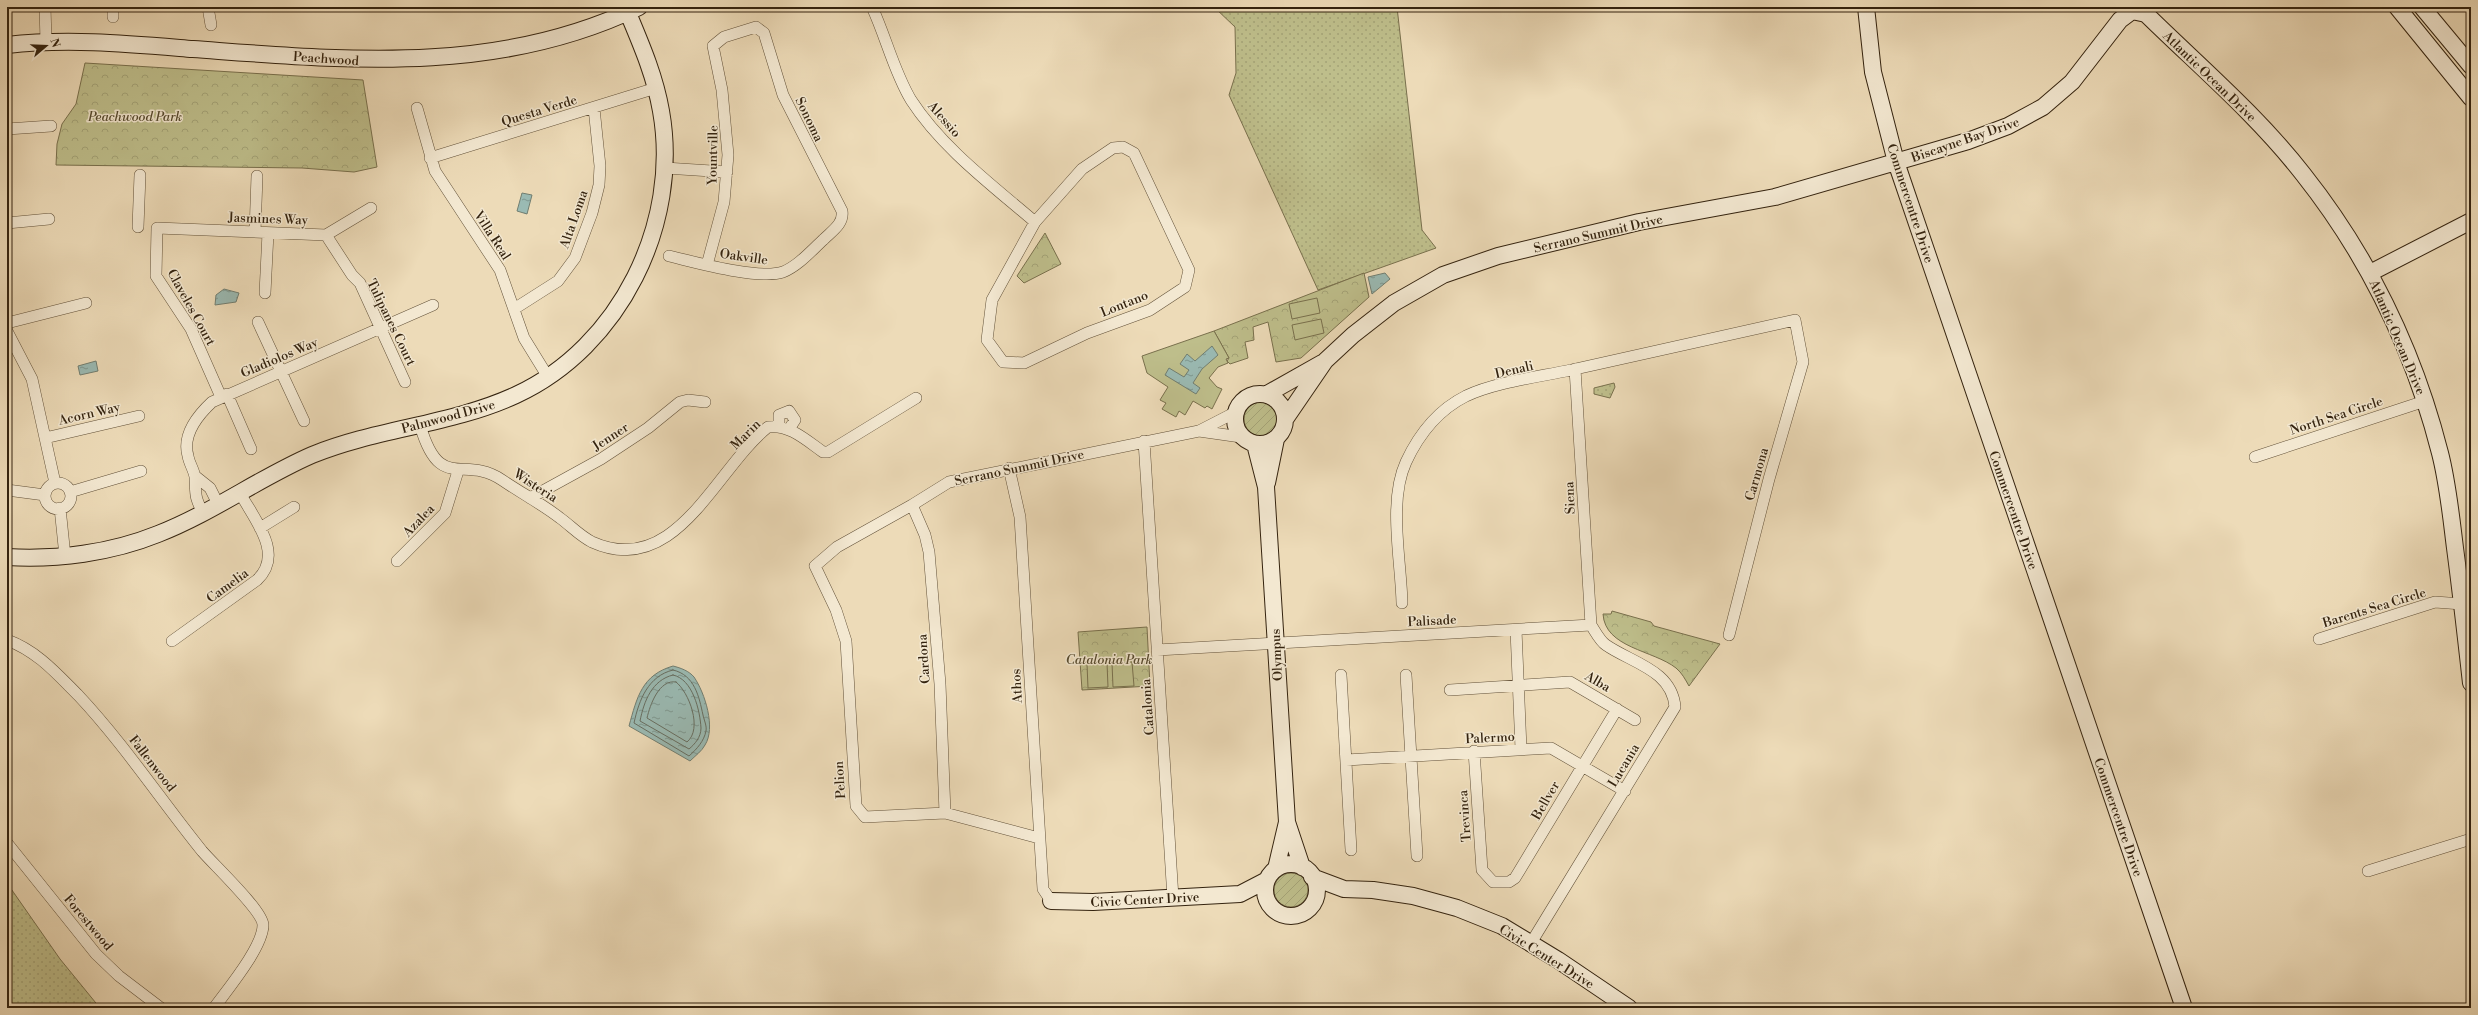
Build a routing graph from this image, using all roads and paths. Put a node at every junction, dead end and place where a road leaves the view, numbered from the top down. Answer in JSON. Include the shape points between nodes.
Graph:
{"nodes":[{"id":1,"x":44,"y":7,"type":"edge"},
{"id":2,"x":208,"y":7,"type":"edge"},
{"id":3,"x":872,"y":7,"type":"edge"},
{"id":4,"x":1866,"y":7,"type":"edge"},
{"id":5,"x":2397,"y":7,"type":"edge"},
{"id":6,"x":2422,"y":7,"type":"edge"},
{"id":7,"x":633,"y":10,"type":"edge"},
{"id":8,"x":2132,"y":11,"type":"joint"},
{"id":9,"x":211,"y":25,"type":"dead end"},
{"id":10,"x":761,"y":30,"type":"joint"},
{"id":11,"x":46,"y":41,"type":"junction"},
{"id":12,"x":7,"y":45,"type":"edge"},
{"id":13,"x":2471,"y":66,"type":"edge"},
{"id":14,"x":656,"y":88,"type":"junction"},
{"id":15,"x":2471,"y":98,"type":"edge"},
{"id":16,"x":417,"y":108,"type":"dead end"},
{"id":17,"x":594,"y":108,"type":"junction"},
{"id":18,"x":51,"y":126,"type":"dead end"},
{"id":19,"x":7,"y":129,"type":"edge"},
{"id":20,"x":430,"y":158,"type":"junction"},
{"id":21,"x":1896,"y":162,"type":"junction"},
{"id":22,"x":665,"y":168,"type":"junction"},
{"id":23,"x":727,"y":172,"type":"junction"},
{"id":24,"x":140,"y":175,"type":"dead end"},
{"id":25,"x":257,"y":176,"type":"dead end"},
{"id":26,"x":371,"y":208,"type":"dead end"},
{"id":27,"x":843,"y":217,"type":"joint"},
{"id":28,"x":49,"y":219,"type":"dead end"},
{"id":29,"x":2471,"y":221,"type":"edge"},
{"id":30,"x":1035,"y":222,"type":"junction"},
{"id":31,"x":7,"y":223,"type":"edge"},
{"id":32,"x":138,"y":228,"type":"dead end"},
{"id":33,"x":157,"y":228,"type":"joint"},
{"id":34,"x":255,"y":232,"type":"junction"},
{"id":35,"x":268,"y":233,"type":"junction"},
{"id":36,"x":326,"y":235,"type":"junction"},
{"id":37,"x":669,"y":256,"type":"dead end"},
{"id":38,"x":707,"y":265,"type":"junction"},
{"id":39,"x":2370,"y":273,"type":"junction"},
{"id":40,"x":266,"y":293,"type":"dead end"},
{"id":41,"x":86,"y":303,"type":"dead end"},
{"id":42,"x":433,"y":305,"type":"dead end"},
{"id":43,"x":514,"y":309,"type":"junction"},
{"id":44,"x":1796,"y":320,"type":"joint"},
{"id":45,"x":258,"y":322,"type":"dead end"},
{"id":46,"x":7,"y":323,"type":"edge"},
{"id":47,"x":380,"y":328,"type":"junction"},
{"id":48,"x":7,"y":331,"type":"edge"},
{"id":49,"x":1325,"y":361,"type":"junction"},
{"id":50,"x":1575,"y":369,"type":"junction"},
{"id":51,"x":280,"y":372,"type":"junction"},
{"id":52,"x":548,"y":377,"type":"junction"},
{"id":53,"x":405,"y":382,"type":"dead end"},
{"id":54,"x":1266,"y":394,"type":"junction"},
{"id":55,"x":224,"y":396,"type":"junction"},
{"id":56,"x":916,"y":398,"type":"dead end"},
{"id":57,"x":2425,"y":401,"type":"junction"},
{"id":58,"x":704,"y":402,"type":"dead end"},
{"id":59,"x":1236,"y":412,"type":"junction"},
{"id":60,"x":138,"y":416,"type":"dead end"},
{"id":61,"x":1286,"y":418,"type":"junction"},
{"id":62,"x":304,"y":421,"type":"dead end"},
{"id":63,"x":420,"y":425,"type":"junction"},
{"id":64,"x":1199,"y":431,"type":"junction"},
{"id":65,"x":45,"y":438,"type":"junction"},
{"id":66,"x":1276,"y":439,"type":"junction"},
{"id":67,"x":1144,"y":441,"type":"junction"},
{"id":68,"x":1248,"y":441,"type":"junction"},
{"id":69,"x":251,"y":449,"type":"dead end"},
{"id":70,"x":2255,"y":457,"type":"dead end"},
{"id":71,"x":1009,"y":468,"type":"junction"},
{"id":72,"x":142,"y":471,"type":"dead end"},
{"id":73,"x":458,"y":471,"type":"junction"},
{"id":74,"x":195,"y":476,"type":"junction"},
{"id":75,"x":55,"y":483,"type":"junction"},
{"id":76,"x":1266,"y":487,"type":"junction"},
{"id":77,"x":7,"y":490,"type":"edge"},
{"id":78,"x":70,"y":492,"type":"junction"},
{"id":79,"x":240,"y":493,"type":"junction"},
{"id":80,"x":45,"y":495,"type":"junction"},
{"id":81,"x":530,"y":498,"type":"junction"},
{"id":82,"x":218,"y":504,"type":"junction"},
{"id":83,"x":912,"y":505,"type":"junction"},
{"id":84,"x":294,"y":507,"type":"dead end"},
{"id":85,"x":60,"y":508,"type":"junction"},
{"id":86,"x":203,"y":513,"type":"junction"},
{"id":87,"x":260,"y":528,"type":"junction"},
{"id":88,"x":653,"y":543,"type":"joint"},
{"id":89,"x":65,"y":556,"type":"junction"},
{"id":90,"x":7,"y":557,"type":"edge"},
{"id":91,"x":397,"y":562,"type":"dead end"},
{"id":92,"x":815,"y":566,"type":"joint"},
{"id":93,"x":1402,"y":603,"type":"dead end"},
{"id":94,"x":2462,"y":604,"type":"junction"},
{"id":95,"x":1591,"y":625,"type":"junction"},
{"id":96,"x":1516,"y":630,"type":"junction"},
{"id":97,"x":1730,"y":635,"type":"dead end"},
{"id":98,"x":2319,"y":639,"type":"dead end"},
{"id":99,"x":7,"y":640,"type":"edge"},
{"id":100,"x":172,"y":641,"type":"dead end"},
{"id":101,"x":1276,"y":643,"type":"junction"},
{"id":102,"x":1157,"y":650,"type":"junction"},
{"id":103,"x":1341,"y":675,"type":"dead end"},
{"id":104,"x":1406,"y":675,"type":"dead end"},
{"id":105,"x":2471,"y":683,"type":"edge"},
{"id":106,"x":1518,"y":686,"type":"junction"},
{"id":107,"x":1450,"y":690,"type":"dead end"},
{"id":108,"x":1617,"y":709,"type":"junction"},
{"id":109,"x":1635,"y":720,"type":"dead end"},
{"id":110,"x":1521,"y":749,"type":"junction"},
{"id":111,"x":1474,"y":751,"type":"junction"},
{"id":112,"x":1411,"y":756,"type":"junction"},
{"id":113,"x":1346,"y":760,"type":"junction"},
{"id":114,"x":1582,"y":765,"type":"junction"},
{"id":115,"x":1625,"y":791,"type":"junction"},
{"id":116,"x":945,"y":813,"type":"junction"},
{"id":117,"x":1287,"y":822,"type":"junction"},
{"id":118,"x":1039,"y":838,"type":"junction"},
{"id":119,"x":2471,"y":839,"type":"edge"},
{"id":120,"x":7,"y":843,"type":"edge"},
{"id":121,"x":1351,"y":850,"type":"dead end"},
{"id":122,"x":1417,"y":856,"type":"dead end"},
{"id":123,"x":2368,"y":871,"type":"dead end"},
{"id":124,"x":1307,"y":872,"type":"junction"},
{"id":125,"x":1271,"y":874,"type":"junction"},
{"id":126,"x":1486,"y":877,"type":"joint"},
{"id":127,"x":1344,"y":889,"type":"junction"},
{"id":128,"x":1240,"y":894,"type":"junction"},
{"id":129,"x":1173,"y":898,"type":"junction"},
{"id":130,"x":1051,"y":901,"type":"joint"},
{"id":131,"x":1314,"y":902,"type":"junction"},
{"id":132,"x":1269,"y":905,"type":"junction"},
{"id":133,"x":1531,"y":943,"type":"junction"},
{"id":134,"x":160,"y":1008,"type":"edge"},
{"id":135,"x":214,"y":1008,"type":"edge"},
{"id":136,"x":1629,"y":1008,"type":"edge"},
{"id":137,"x":2184,"y":1008,"type":"edge"}],
"edges":[{"from":1,"to":11,"type":"street"},
{"from":2,"to":9,"type":"street"},
{"from":3,"to":30,"type":"street","name":"Alessio","via":[[902,83],[912,101],[938,135]]},
{"from":4,"to":21,"type":"street","name":"Commercentre Drive","via":[[1873,72]]},
{"from":5,"to":15,"type":"street"},
{"from":6,"to":13,"type":"street"},
{"from":7,"to":11,"type":"street","name":"Peachwood","via":[[527,45],[449,57],[407,60],[369,60],[114,42]]},
{"from":7,"to":14,"type":"street","name":"Palmwood Drive"},
{"from":8,"to":21,"type":"street","name":"Biscayne Bay Drive","via":[[2120,20],[2072,82],[2043,107],[2008,126]]},
{"from":8,"to":39,"type":"street","name":"Atlantic Ocean Drive","via":[[2146,14],[2263,128],[2329,207]]},
{"from":10,"to":23,"type":"street","name":"Yountville","via":[[756,27],[742,30],[718,40],[712,46],[726,119]]},
{"from":10,"to":27,"type":"street","name":"Sonoma","via":[[783,95]]},
{"from":11,"to":12,"type":"street","name":"Peachwood"},
{"from":14,"to":17,"type":"street","name":"Questa Verde"},
{"from":14,"to":22,"type":"street","name":"Palmwood Drive","via":[[664,128]]},
{"from":16,"to":20,"type":"street","name":"Villa Real"},
{"from":17,"to":20,"type":"street","name":"Questa Verde"},
{"from":17,"to":43,"type":"street","name":"Alta Loma","via":[[600,166],[599,185],[592,213],[575,258],[558,281]]},
{"from":18,"to":19,"type":"street"},
{"from":20,"to":43,"type":"street","name":"Villa Real","via":[[442,183],[500,270]]},
{"from":21,"to":49,"type":"street","name":"Serrano Summit Drive","via":[[1775,198],[1640,222],[1498,256],[1443,275],[1394,303]]},
{"from":21,"to":137,"type":"street","name":"Commercentre Drive"},
{"from":22,"to":23,"type":"street"},
{"from":22,"to":52,"type":"street","name":"Palmwood Drive","via":[[650,244],[635,278],[616,309],[594,336]]},
{"from":23,"to":38,"type":"street","name":"Yountville","via":[[724,202]]},
{"from":24,"to":32,"type":"street"},
{"from":25,"to":34,"type":"street"},
{"from":26,"to":36,"type":"street"},
{"from":27,"to":38,"type":"street","name":"Oakville","via":[[838,226],[795,266],[783,272],[764,274]]},
{"from":28,"to":31,"type":"street"},
{"from":29,"to":39,"type":"street"},
{"from":30,"to":30,"type":"street","name":"Lontano","via":[[992,300],[987,340],[1003,362],[1024,363],[1087,333],[1150,310],[1185,287],[1189,270],[1134,153],[1123,147],[1112,148],[1082,169]]},
{"from":33,"to":34,"type":"street","name":"Jasmines Way"},
{"from":33,"to":55,"type":"street","name":"Claveles Court","via":[[156,276],[191,329]]},
{"from":34,"to":35,"type":"street","name":"Jasmines Way"},
{"from":35,"to":36,"type":"street","name":"Jasmines Way"},
{"from":35,"to":40,"type":"street"},
{"from":36,"to":47,"type":"street","name":"Tulipanes Court","via":[[360,284]]},
{"from":37,"to":38,"type":"street","name":"Oakville"},
{"from":39,"to":57,"type":"street","name":"Atlantic Ocean Drive","via":[[2389,309]]},
{"from":41,"to":46,"type":"street"},
{"from":42,"to":47,"type":"street","name":"Gladiolos Way"},
{"from":43,"to":52,"type":"street","name":"Villa Real","via":[[524,338]]},
{"from":44,"to":50,"type":"street","name":"Denali"},
{"from":44,"to":97,"type":"street","name":"Carmona","via":[[1803,362],[1767,486]]},
{"from":45,"to":51,"type":"street"},
{"from":47,"to":51,"type":"street","name":"Gladiolos Way"},
{"from":47,"to":53,"type":"street","name":"Tulipanes Court"},
{"from":48,"to":65,"type":"street","via":[[32,379]]},
{"from":49,"to":54,"type":"street","name":"Serrano Summit Drive"},
{"from":49,"to":61,"type":"street","name":"Serrano Summit Drive"},
{"from":50,"to":93,"type":"street","name":"Denali","via":[[1480,391],[1465,397],[1441,413],[1422,433],[1406,463],[1399,487],[1397,512]]},
{"from":50,"to":95,"type":"street","name":"Siena"},
{"from":51,"to":55,"type":"street","name":"Gladiolos Way"},
{"from":51,"to":62,"type":"street"},
{"from":52,"to":63,"type":"street","name":"Palmwood Drive","via":[[490,406]]},
{"from":54,"to":59,"type":"street","name":"Serrano Summit Drive","via":[[1250,395],[1243,400]]},
{"from":54,"to":61,"type":"street","via":[[1280,404]]},
{"from":55,"to":69,"type":"street","name":"Claveles Court"},
{"from":55,"to":74,"type":"street","name":"Gladiolos Way","via":[[205,408],[188,436],[188,457]]},
{"from":56,"to":88,"type":"street","name":"Marin","via":[[828,452],[823,452],[784,427],[768,427],[676,531]]},
{"from":57,"to":70,"type":"street","name":"North Sea Circle"},
{"from":57,"to":94,"type":"street","name":"Atlantic Ocean Drive","via":[[2448,492]]},
{"from":58,"to":81,"type":"street","name":"Jenner","via":[[680,402],[648,428],[601,459]]},
{"from":59,"to":64,"type":"street","name":"Serrano Summit Drive"},
{"from":59,"to":68,"type":"street","via":[[1235,423]]},
{"from":60,"to":65,"type":"street","name":"Acorn Way"},
{"from":61,"to":66,"type":"street","name":"Serrano Summit Drive","via":[[1285,426]]},
{"from":63,"to":73,"type":"street","name":"Wisteria","via":[[428,450],[434,458],[442,465]]},
{"from":63,"to":79,"type":"street","name":"Palmwood Drive","via":[[342,444],[304,459]]},
{"from":64,"to":67,"type":"street","name":"Serrano Summit Drive"},
{"from":64,"to":68,"type":"street","name":"Serrano Summit Drive"},
{"from":65,"to":75,"type":"street"},
{"from":66,"to":68,"type":"street","name":"Serrano Summit Drive","via":[[1262,445]]},
{"from":66,"to":76,"type":"street","name":"Olympus"},
{"from":67,"to":71,"type":"street","name":"Serrano Summit Drive"},
{"from":67,"to":102,"type":"street","name":"Catalonia"},
{"from":68,"to":76,"type":"street","name":"Olympus"},
{"from":71,"to":83,"type":"street","name":"Serrano Summit Drive","via":[[949,482]]},
{"from":71,"to":118,"type":"street","name":"Athos","via":[[1020,517]]},
{"from":72,"to":78,"type":"street"},
{"from":73,"to":81,"type":"street","name":"Wisteria","via":[[482,472],[496,477]]},
{"from":73,"to":91,"type":"street","name":"Azalea","via":[[445,513]]},
{"from":74,"to":82,"type":"street","via":[[210,488]]},
{"from":74,"to":86,"type":"street","name":"Gladiolos Way","via":[[195,497]]},
{"from":75,"to":78,"type":"street","via":[[66,486]]},
{"from":75,"to":80,"type":"street","via":[[48,487]]},
{"from":76,"to":101,"type":"street","name":"Olympus"},
{"from":77,"to":80,"type":"street"},
{"from":78,"to":85,"type":"street","via":[[70,501]]},
{"from":79,"to":82,"type":"street","name":"Palmwood Drive"},
{"from":79,"to":87,"type":"street","name":"Camelia"},
{"from":80,"to":85,"type":"street","via":[[49,505]]},
{"from":81,"to":88,"type":"street","name":"Wisteria","via":[[561,518],[585,538],[600,545],[629,548]]},
{"from":82,"to":86,"type":"street","name":"Palmwood Drive"},
{"from":83,"to":92,"type":"street","name":"Serrano Summit Drive","via":[[837,547]]},
{"from":83,"to":116,"type":"street","name":"Cardona","via":[[925,535],[929,552],[940,684]]},
{"from":84,"to":87,"type":"street"},
{"from":85,"to":89,"type":"street"},
{"from":86,"to":89,"type":"street","name":"Palmwood Drive","via":[[143,540]]},
{"from":87,"to":100,"type":"street","name":"Camelia","via":[[270,555],[264,573]]},
{"from":89,"to":90,"type":"street","name":"Palmwood Drive"},
{"from":92,"to":116,"type":"street","name":"Pelion","via":[[836,610],[846,641],[856,806],[865,817]]},
{"from":94,"to":98,"type":"street","name":"Barents Sea Circle","via":[[2435,602]]},
{"from":94,"to":105,"type":"street","name":"Atlantic Ocean Drive"},
{"from":95,"to":96,"type":"street","name":"Palisade"},
{"from":95,"to":115,"type":"street","name":"Lucania","via":[[1604,644],[1666,681],[1674,693],[1675,707]]},
{"from":96,"to":101,"type":"street","name":"Palisade"},
{"from":96,"to":106,"type":"street"},
{"from":99,"to":135,"type":"street","name":"Fallenwood","via":[[41,658],[103,722],[203,852],[262,920],[262,930],[243,969]]},
{"from":101,"to":102,"type":"street","name":"Palisade"},
{"from":101,"to":117,"type":"street","name":"Olympus"},
{"from":102,"to":129,"type":"street","name":"Catalonia"},
{"from":103,"to":113,"type":"street"},
{"from":104,"to":112,"type":"street"},
{"from":106,"to":107,"type":"street","name":"Alba"},
{"from":106,"to":108,"type":"street","name":"Alba","via":[[1570,682]]},
{"from":106,"to":110,"type":"street"},
{"from":108,"to":109,"type":"street","name":"Alba"},
{"from":108,"to":114,"type":"street","name":"Bellver"},
{"from":110,"to":111,"type":"street","name":"Palermo"},
{"from":110,"to":114,"type":"street","name":"Palermo","via":[[1552,748]]},
{"from":111,"to":112,"type":"street","name":"Palermo"},
{"from":111,"to":126,"type":"street","name":"Trevinca","via":[[1482,870]]},
{"from":112,"to":113,"type":"street","name":"Palermo"},
{"from":112,"to":122,"type":"street"},
{"from":113,"to":121,"type":"street"},
{"from":114,"to":115,"type":"street","name":"Palermo"},
{"from":114,"to":126,"type":"street","name":"Bellver","via":[[1515,878],[1510,882],[1498,883]]},
{"from":115,"to":133,"type":"street","name":"Lucania"},
{"from":116,"to":118,"type":"street","name":"Pelion"},
{"from":117,"to":124,"type":"street","name":"Olympus"},
{"from":117,"to":125,"type":"street","name":"Olympus"},
{"from":118,"to":130,"type":"street","name":"Athos","via":[[1043,889]]},
{"from":119,"to":123,"type":"street"},
{"from":120,"to":134,"type":"street","name":"Forestwood","via":[[96,954]]},
{"from":124,"to":125,"type":"street","name":"Civic Center Drive","via":[[1289,865]]},
{"from":124,"to":127,"type":"street","name":"Civic Center Drive"},
{"from":124,"to":131,"type":"street","via":[[1316,894]]},
{"from":125,"to":128,"type":"street","name":"Civic Center Drive"},
{"from":125,"to":132,"type":"street","via":[[1265,888]]},
{"from":127,"to":131,"type":"street","name":"Civic Center Drive"},
{"from":127,"to":133,"type":"street","name":"Civic Center Drive","via":[[1412,896],[1457,908],[1502,926]]},
{"from":128,"to":129,"type":"street","name":"Civic Center Drive"},
{"from":128,"to":132,"type":"street","name":"Civic Center Drive"},
{"from":129,"to":130,"type":"street","name":"Civic Center Drive","via":[[1093,902]]},
{"from":131,"to":132,"type":"street","name":"Civic Center Drive","via":[[1305,912],[1292,916],[1284,915]]},
{"from":133,"to":136,"type":"street","name":"Civic Center Drive"}]}
